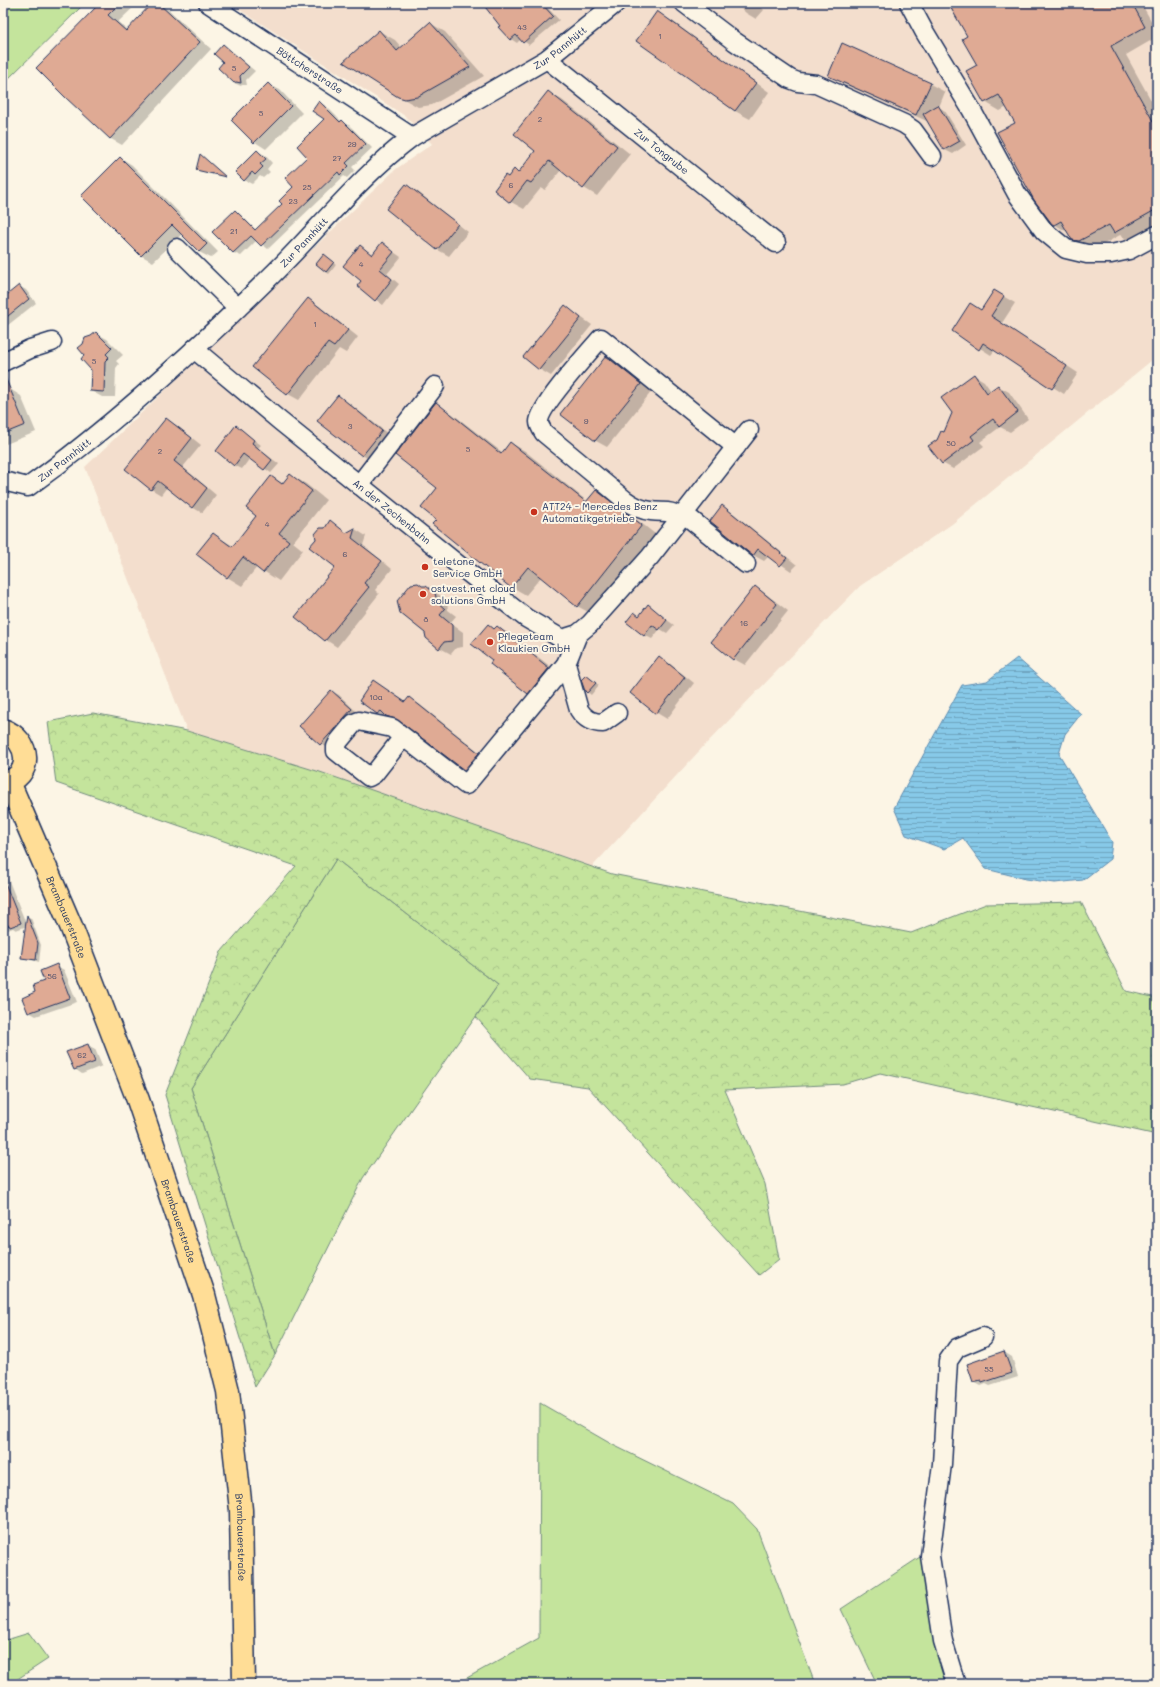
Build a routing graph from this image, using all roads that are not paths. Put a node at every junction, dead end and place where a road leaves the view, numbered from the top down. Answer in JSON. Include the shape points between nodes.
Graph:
{"nodes":[{"id":1,"x":208,"y":3,"type":"edge"},
{"id":2,"x":616,"y":3,"type":"edge"},
{"id":3,"x":684,"y":3,"type":"edge"},
{"id":4,"x":909,"y":3,"type":"edge"},
{"id":5,"x":547,"y":58,"type":"junction"},
{"id":6,"x":412,"y":137,"type":"junction"},
{"id":7,"x":932,"y":156,"type":"dead end"},
{"id":8,"x":1157,"y":235,"type":"edge"},
{"id":9,"x":776,"y":243,"type":"dead end"},
{"id":10,"x":177,"y":248,"type":"dead end"},
{"id":11,"x":238,"y":308,"type":"junction"},
{"id":12,"x":52,"y":342,"type":"dead end"},
{"id":13,"x":194,"y":349,"type":"junction"},
{"id":14,"x":3,"y":362,"type":"edge"},
{"id":15,"x":435,"y":386,"type":"dead end"},
{"id":16,"x":748,"y":430,"type":"dead end"},
{"id":17,"x":736,"y":447,"type":"junction"},
{"id":18,"x":3,"y":481,"type":"edge"},
{"id":19,"x":359,"y":484,"type":"junction"},
{"id":20,"x":682,"y":516,"type":"junction"},
{"id":21,"x":746,"y":564,"type":"dead end"},
{"id":22,"x":578,"y":634,"type":"junction"},
{"id":23,"x":566,"y":664,"type":"junction"},
{"id":24,"x":617,"y":713,"type":"dead end"},
{"id":25,"x":3,"y":730,"type":"edge"},
{"id":26,"x":403,"y":737,"type":"dead end"},
{"id":27,"x":6,"y":782,"type":"edge"},
{"id":28,"x":983,"y":1337,"type":"dead end"},
{"id":29,"x":244,"y":1684,"type":"edge"},
{"id":30,"x":956,"y":1684,"type":"edge"}],
"edges":[{"from":1,"to":6,"type":"street","name":"Böttcherstraße"},
{"from":2,"to":5,"type":"street","name":"Zur Pannhütt"},
{"from":3,"to":7,"type":"street","via":[[790,79],[816,84],[904,124],[913,130]]},
{"from":4,"to":8,"type":"street","via":[[1017,194],[1044,231],[1066,249],[1087,254],[1111,254],[1129,250]]},
{"from":5,"to":6,"type":"street","name":"Zur Pannhütt"},
{"from":5,"to":9,"type":"street","name":"Zur Tongrube"},
{"from":6,"to":11,"type":"street","name":"Zur Pannhütt","via":[[371,173]]},
{"from":10,"to":11,"type":"street"},
{"from":11,"to":13,"type":"street","name":"Zur Pannhütt"},
{"from":12,"to":14,"type":"street"},
{"from":13,"to":18,"type":"street","name":"Zur Pannhütt","via":[[72,455],[28,487]]},
{"from":13,"to":19,"type":"street","name":"An der Zechenbahn"},
{"from":15,"to":19,"type":"street"},
{"from":16,"to":17,"type":"street"},
{"from":17,"to":20,"type":"street"},
{"from":17,"to":20,"type":"street","via":[[601,338],[555,394],[542,413],[539,423],[544,433],[637,508],[673,512]]},
{"from":19,"to":22,"type":"street","name":"An der Zechenbahn","via":[[526,618],[562,639]]},
{"from":20,"to":21,"type":"street"},
{"from":20,"to":22,"type":"street","via":[[650,557]]},
{"from":22,"to":23,"type":"street"},
{"from":23,"to":24,"type":"street","via":[[578,710],[583,716],[590,721],[603,723]]},
{"from":23,"to":26,"type":"street","via":[[466,784]]},
{"from":25,"to":27,"type":"main road","via":[[16,736],[25,753],[23,769]]},
{"from":27,"to":29,"type":"main road","name":"Brambauerstraße","via":[[71,926],[138,1100],[204,1295],[228,1391],[241,1510]]},
{"from":28,"to":30,"type":"street","via":[[956,1348],[948,1361],[942,1464],[930,1556],[943,1641]]}]}
